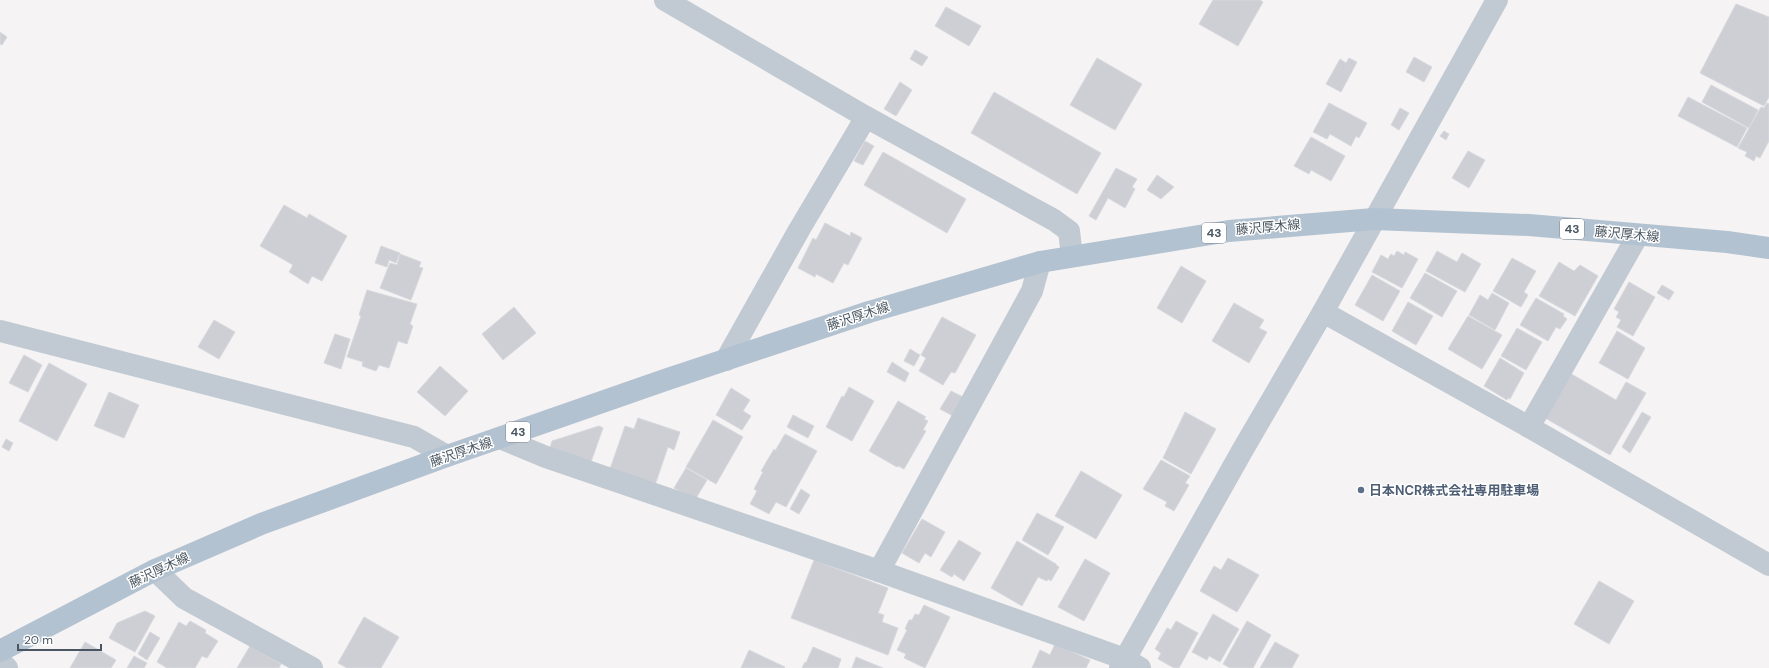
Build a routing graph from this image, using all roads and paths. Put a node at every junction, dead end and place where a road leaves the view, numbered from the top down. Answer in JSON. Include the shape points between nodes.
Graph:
{"nodes":[{"id":1,"x":665,"y":0,"type":"edge"},
{"id":2,"x":1497,"y":0,"type":"edge"},
{"id":3,"x":866,"y":117,"type":"junction"},
{"id":4,"x":1374,"y":219,"type":"junction"},
{"id":5,"x":1638,"y":235,"type":"junction"},
{"id":6,"x":1769,"y":248,"type":"edge"},
{"id":7,"x":1072,"y":256,"type":"junction"},
{"id":8,"x":1040,"y":262,"type":"junction"},
{"id":9,"x":1323,"y":312,"type":"junction"},
{"id":10,"x":0,"y":330,"type":"edge"},
{"id":11,"x":726,"y":360,"type":"junction"},
{"id":12,"x":1529,"y":427,"type":"junction"},
{"id":13,"x":500,"y":438,"type":"junction"},
{"id":14,"x":447,"y":456,"type":"junction"},
{"id":15,"x":1769,"y":565,"type":"edge"},
{"id":16,"x":155,"y":570,"type":"junction"},
{"id":17,"x":879,"y":571,"type":"junction"},
{"id":18,"x":0,"y":651,"type":"edge"},
{"id":19,"x":0,"y":661,"type":"edge"},
{"id":20,"x":1128,"y":665,"type":"edge"},
{"id":21,"x":7,"y":668,"type":"edge"},
{"id":22,"x":312,"y":668,"type":"edge"}],
"edges":[{"from":1,"to":3,"type":"street"},
{"from":2,"to":4,"type":"street"},
{"from":3,"to":7,"type":"street","via":[[1054,220],[1068,231]]},
{"from":3,"to":11,"type":"street"},
{"from":4,"to":5,"type":"main road","name":"藤沢厚木線","number":"43","via":[[1529,226]]},
{"from":4,"to":7,"type":"main road","name":"藤沢厚木線","number":"43","via":[[1229,231]]},
{"from":4,"to":9,"type":"street"},
{"from":5,"to":6,"type":"main road","name":"藤沢厚木線","number":"43"},
{"from":5,"to":12,"type":"street"},
{"from":7,"to":8,"type":"main road","name":"藤沢厚木線","number":"43"},
{"from":8,"to":11,"type":"main road","name":"藤沢厚木線","number":"43","via":[[869,312]]},
{"from":8,"to":17,"type":"street","via":[[1032,291]]},
{"from":9,"to":12,"type":"street"},
{"from":9,"to":20,"type":"street","via":[[1242,451]]},
{"from":10,"to":14,"type":"street","via":[[414,437]]},
{"from":11,"to":13,"type":"main road","name":"藤沢厚木線","number":"43"},
{"from":12,"to":15,"type":"street"},
{"from":13,"to":14,"type":"main road","name":"藤沢厚木線","number":"43"},
{"from":13,"to":17,"type":"street","via":[[546,457]]},
{"from":14,"to":16,"type":"main road","name":"藤沢厚木線","number":"43","via":[[261,524]]},
{"from":16,"to":18,"type":"main road","name":"藤沢厚木線","number":"43"},
{"from":16,"to":22,"type":"street","via":[[184,598]]},
{"from":17,"to":20,"type":"street"},
{"from":19,"to":21,"type":"street"}]}
